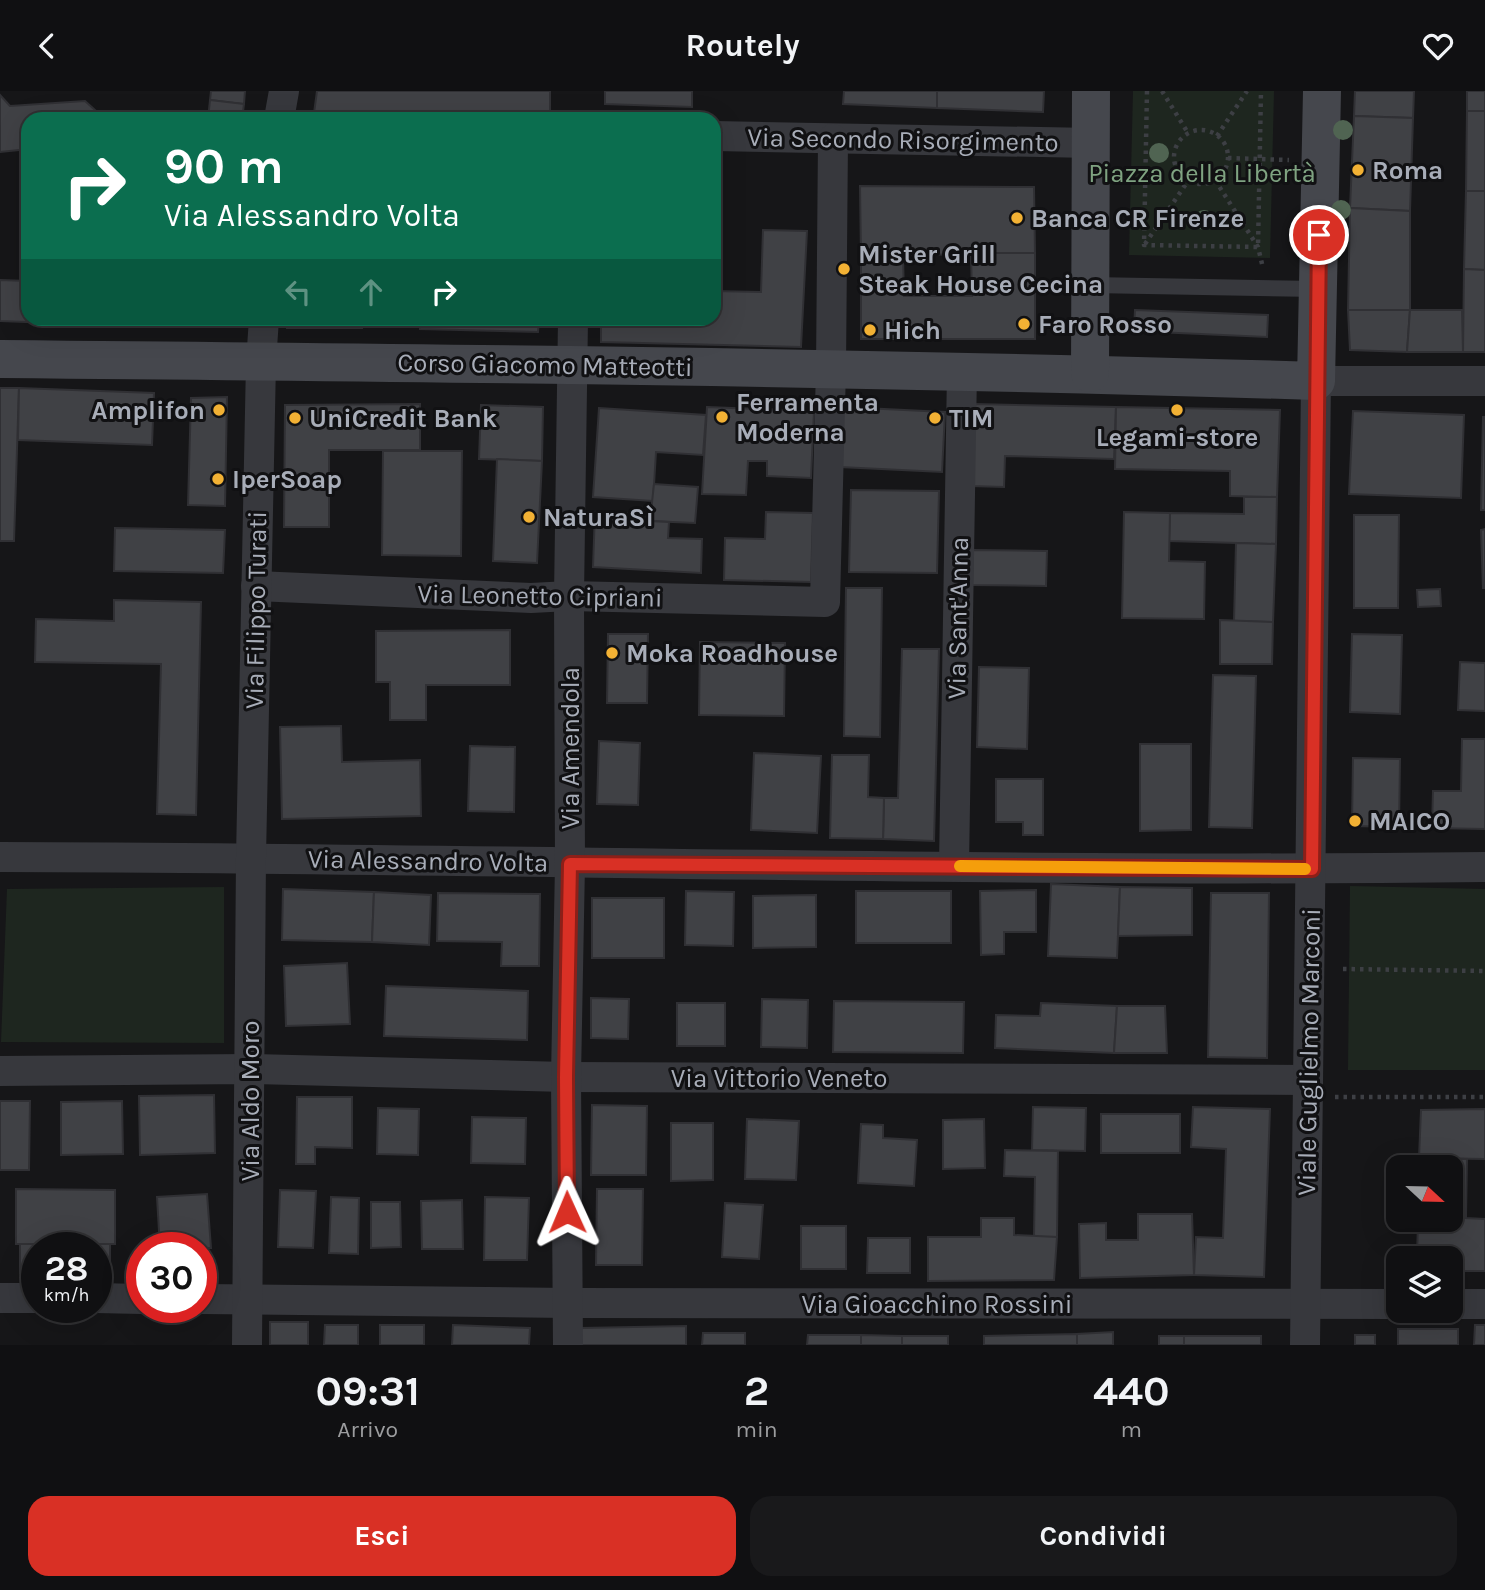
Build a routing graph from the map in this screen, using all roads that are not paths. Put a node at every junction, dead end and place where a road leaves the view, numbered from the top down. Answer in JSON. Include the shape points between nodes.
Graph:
{"nodes":[{"id":1,"x":284,"y":91,"type":"edge"},
{"id":2,"x":1091,"y":91,"type":"edge"},
{"id":3,"x":1322,"y":91,"type":"edge"},
{"id":4,"x":280,"y":112,"type":"edge"},
{"id":5,"x":721,"y":137,"type":"edge"},
{"id":6,"x":833,"y":139,"type":"junction"},
{"id":7,"x":1092,"y":143,"type":"junction"},
{"id":8,"x":1091,"y":285,"type":"junction"},
{"id":9,"x":1318,"y":289,"type":"junction"},
{"id":10,"x":264,"y":326,"type":"edge"},
{"id":11,"x":573,"y":326,"type":"edge"},
{"id":12,"x":0,"y":359,"type":"edge"},
{"id":13,"x":261,"y":362,"type":"junction"},
{"id":14,"x":572,"y":365,"type":"junction"},
{"id":15,"x":831,"y":369,"type":"junction"},
{"id":16,"x":962,"y":371,"type":"junction"},
{"id":17,"x":1090,"y":373,"type":"junction"},
{"id":18,"x":1316,"y":380,"type":"junction"},
{"id":19,"x":1485,"y":381,"type":"edge"},
{"id":20,"x":256,"y":586,"type":"junction"},
{"id":21,"x":569,"y":596,"type":"junction"},
{"id":22,"x":0,"y":857,"type":"edge"},
{"id":23,"x":250,"y":857,"type":"junction"},
{"id":24,"x":570,"y":864,"type":"junction"},
{"id":25,"x":954,"y":866,"type":"junction"},
{"id":26,"x":1485,"y":867,"type":"edge"},
{"id":27,"x":1312,"y":869,"type":"junction"},
{"id":28,"x":250,"y":1069,"type":"junction"},
{"id":29,"x":0,"y":1071,"type":"edge"},
{"id":30,"x":566,"y":1077,"type":"junction"},
{"id":31,"x":1308,"y":1089,"type":"junction"},
{"id":32,"x":0,"y":1298,"type":"edge"},
{"id":33,"x":21,"y":1298,"type":"edge"},
{"id":34,"x":217,"y":1299,"type":"edge"},
{"id":35,"x":248,"y":1300,"type":"junction"},
{"id":36,"x":568,"y":1303,"type":"junction"},
{"id":37,"x":1386,"y":1304,"type":"edge"},
{"id":38,"x":1463,"y":1304,"type":"edge"},
{"id":39,"x":1485,"y":1304,"type":"edge"},
{"id":40,"x":1306,"y":1305,"type":"junction"},
{"id":41,"x":247,"y":1345,"type":"edge"},
{"id":42,"x":568,"y":1345,"type":"edge"},
{"id":43,"x":1305,"y":1345,"type":"edge"}],
"edges":[{"from":1,"to":4,"type":"street"},
{"from":2,"to":7,"type":"street"},
{"from":3,"to":9,"type":"street"},
{"from":5,"to":6,"type":"street","name":"Via Secondo Risorgimento"},
{"from":6,"to":7,"type":"street","name":"Via Secondo Risorgimento"},
{"from":6,"to":15,"type":"street"},
{"from":7,"to":8,"type":"street"},
{"from":8,"to":9,"type":"lane"},
{"from":8,"to":17,"type":"street"},
{"from":9,"to":18,"type":"street"},
{"from":10,"to":13,"type":"street","name":"Via Filippo Turati"},
{"from":11,"to":14,"type":"street","name":"Via Amendola"},
{"from":12,"to":13,"type":"street","name":"Corso Giacomo Matteotti"},
{"from":13,"to":14,"type":"street","name":"Corso Giacomo Matteotti"},
{"from":13,"to":20,"type":"street","name":"Via Filippo Turati"},
{"from":14,"to":15,"type":"street","name":"Corso Giacomo Matteotti"},
{"from":14,"to":21,"type":"street","name":"Via Amendola"},
{"from":15,"to":16,"type":"street","name":"Corso Giacomo Matteotti"},
{"from":15,"to":21,"type":"street","name":"Via Leonetto Cipriani","via":[[825,602]]},
{"from":16,"to":17,"type":"street","name":"Corso Giacomo Matteotti"},
{"from":16,"to":25,"type":"street","name":"Via Sant'Anna"},
{"from":17,"to":18,"type":"street","name":"Corso Giacomo Matteotti"},
{"from":18,"to":19,"type":"street"},
{"from":18,"to":27,"type":"street","name":"Viale Guglielmo Marconi"},
{"from":20,"to":21,"type":"street","name":"Via Leonetto Cipriani"},
{"from":20,"to":23,"type":"street","name":"Via Filippo Turati"},
{"from":21,"to":24,"type":"street","name":"Via Amendola"},
{"from":22,"to":23,"type":"street","name":"Via Alessandro Volta"},
{"from":23,"to":24,"type":"street","name":"Via Alessandro Volta"},
{"from":23,"to":28,"type":"street","name":"Via Aldo Moro"},
{"from":24,"to":25,"type":"street","name":"Via Alessandro Volta"},
{"from":24,"to":30,"type":"street","name":"Via Amendola"},
{"from":25,"to":27,"type":"street","name":"Via Alessandro Volta"},
{"from":26,"to":27,"type":"street","name":"Via Alessandro Volta"},
{"from":27,"to":31,"type":"street","name":"Viale Guglielmo Marconi"},
{"from":28,"to":29,"type":"street","name":"Via Vittorio Veneto"},
{"from":28,"to":30,"type":"street","name":"Via Vittorio Veneto"},
{"from":28,"to":35,"type":"street","name":"Via Aldo Moro"},
{"from":30,"to":31,"type":"street","name":"Via Vittorio Veneto"},
{"from":30,"to":36,"type":"street","name":"Via Amendola"},
{"from":31,"to":40,"type":"street","name":"Viale Guglielmo Marconi"},
{"from":32,"to":33,"type":"street"},
{"from":34,"to":35,"type":"street","name":"Via Gioacchino Rossini"},
{"from":35,"to":36,"type":"street","name":"Via Gioacchino Rossini"},
{"from":35,"to":41,"type":"street","name":"Via Aldo Moro"},
{"from":36,"to":40,"type":"street","name":"Via Gioacchino Rossini"},
{"from":36,"to":42,"type":"street","name":"Via Amendola"},
{"from":37,"to":40,"type":"street","name":"Via Gioacchino Rossini"},
{"from":38,"to":39,"type":"street"},
{"from":40,"to":43,"type":"street","name":"Viale Guglielmo Marconi"}]}
